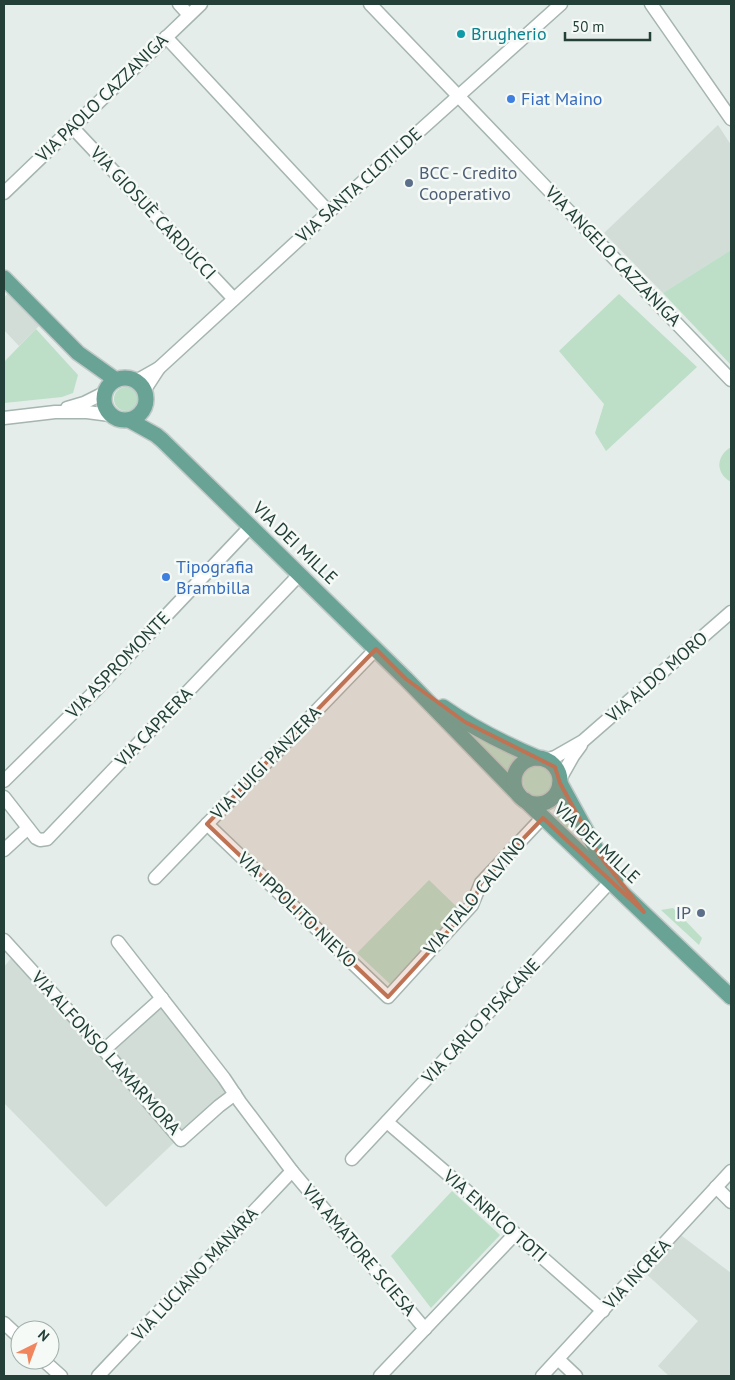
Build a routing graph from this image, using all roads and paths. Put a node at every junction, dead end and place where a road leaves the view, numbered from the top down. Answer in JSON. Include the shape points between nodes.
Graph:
{"nodes":[{"id":1,"x":179,"y":4,"type":"edge"},
{"id":2,"x":201,"y":4,"type":"edge"},
{"id":3,"x":370,"y":4,"type":"edge"},
{"id":4,"x":561,"y":4,"type":"edge"},
{"id":5,"x":651,"y":4,"type":"edge"},
{"id":6,"x":189,"y":15,"type":"junction"},
{"id":7,"x":166,"y":37,"type":"junction"},
{"id":8,"x":458,"y":96,"type":"junction"},
{"id":9,"x":731,"y":119,"type":"edge"},
{"id":10,"x":72,"y":127,"type":"junction"},
{"id":11,"x":4,"y":193,"type":"edge"},
{"id":12,"x":329,"y":212,"type":"junction"},
{"id":13,"x":4,"y":278,"type":"edge"},
{"id":14,"x":234,"y":299,"type":"junction"},
{"id":15,"x":78,"y":353,"type":"junction"},
{"id":16,"x":116,"y":380,"type":"junction"},
{"id":17,"x":731,"y":380,"type":"edge"},
{"id":18,"x":140,"y":386,"type":"junction"},
{"id":19,"x":104,"y":392,"type":"junction"},
{"id":20,"x":145,"y":406,"type":"junction"},
{"id":21,"x":55,"y":412,"type":"junction"},
{"id":22,"x":110,"y":415,"type":"junction"},
{"id":23,"x":4,"y":418,"type":"edge"},
{"id":24,"x":129,"y":420,"type":"junction"},
{"id":25,"x":156,"y":435,"type":"junction"},
{"id":26,"x":251,"y":526,"type":"junction"},
{"id":27,"x":300,"y":574,"type":"junction"},
{"id":28,"x":731,"y":612,"type":"edge"},
{"id":29,"x":376,"y":649,"type":"junction"},
{"id":30,"x":406,"y":679,"type":"junction"},
{"id":31,"x":583,"y":741,"type":"junction"},
{"id":32,"x":542,"y":759,"type":"junction"},
{"id":33,"x":4,"y":781,"type":"edge"},
{"id":34,"x":560,"y":781,"type":"junction"},
{"id":35,"x":4,"y":797,"type":"edge"},
{"id":36,"x":522,"y":797,"type":"junction"},
{"id":37,"x":542,"y":818,"type":"junction"},
{"id":38,"x":207,"y":824,"type":"junction"},
{"id":39,"x":28,"y":828,"type":"junction"},
{"id":40,"x":4,"y":850,"type":"edge"},
{"id":41,"x":156,"y":878,"type":"dead end"},
{"id":42,"x":610,"y":882,"type":"junction"},
{"id":43,"x":644,"y":912,"type":"junction"},
{"id":44,"x":4,"y":940,"type":"edge"},
{"id":45,"x":118,"y":942,"type":"dead end"},
{"id":46,"x":388,"y":996,"type":"joint"},
{"id":47,"x":731,"y":997,"type":"edge"},
{"id":48,"x":162,"y":998,"type":"junction"},
{"id":49,"x":104,"y":1050,"type":"junction"},
{"id":50,"x":235,"y":1094,"type":"junction"},
{"id":51,"x":387,"y":1122,"type":"junction"},
{"id":52,"x":352,"y":1159,"type":"dead end"},
{"id":53,"x":292,"y":1171,"type":"junction"},
{"id":54,"x":731,"y":1171,"type":"edge"},
{"id":55,"x":716,"y":1187,"type":"junction"},
{"id":56,"x":731,"y":1202,"type":"edge"},
{"id":57,"x":515,"y":1234,"type":"junction"},
{"id":58,"x":603,"y":1311,"type":"junction"},
{"id":59,"x":425,"y":1329,"type":"junction"},
{"id":60,"x":558,"y":1359,"type":"junction"},
{"id":61,"x":98,"y":1376,"type":"edge"},
{"id":62,"x":380,"y":1376,"type":"edge"},
{"id":63,"x":542,"y":1376,"type":"edge"},
{"id":64,"x":576,"y":1376,"type":"edge"}],
"edges":[{"from":1,"to":6,"type":"street"},
{"from":2,"to":6,"type":"street","name":"VIA PAOLO CAZZANIGA"},
{"from":3,"to":8,"type":"street","name":"VIA ANGELO CAZZANIGA"},
{"from":4,"to":8,"type":"street","name":"VIA SANTA CLOTILDE"},
{"from":5,"to":9,"type":"street"},
{"from":6,"to":7,"type":"street","name":"VIA PAOLO CAZZANIGA"},
{"from":7,"to":10,"type":"street","name":"VIA PAOLO CAZZANIGA"},
{"from":7,"to":12,"type":"street"},
{"from":8,"to":12,"type":"street","name":"VIA SANTA CLOTILDE"},
{"from":8,"to":17,"type":"street","name":"VIA ANGELO CAZZANIGA"},
{"from":10,"to":11,"type":"street","name":"VIA PAOLO CAZZANIGA"},
{"from":10,"to":14,"type":"street","name":"VIA GIOSUÈ CARDUCCI"},
{"from":12,"to":14,"type":"street","name":"VIA SANTA CLOTILDE"},
{"from":13,"to":15,"type":"main road"},
{"from":14,"to":18,"type":"street","name":"VIA SANTA CLOTILDE"},
{"from":15,"to":16,"type":"main road"},
{"from":15,"to":19,"type":"main road"},
{"from":16,"to":18,"type":"main road","via":[[129,378]]},
{"from":16,"to":19,"type":"main road"},
{"from":18,"to":20,"type":"main road","via":[[146,399]]},
{"from":19,"to":21,"type":"street","via":[[84,403]]},
{"from":19,"to":22,"type":"main road","via":[[104,405]]},
{"from":20,"to":24,"type":"main road","via":[[141,413]]},
{"from":20,"to":25,"type":"main road","name":"VIA DEI MILLE"},
{"from":21,"to":22,"type":"street"},
{"from":21,"to":23,"type":"street"},
{"from":22,"to":24,"type":"main road"},
{"from":24,"to":25,"type":"main road","name":"VIA DEI MILLE"},
{"from":25,"to":26,"type":"main road","name":"VIA DEI MILLE"},
{"from":26,"to":27,"type":"main road","name":"VIA DEI MILLE"},
{"from":26,"to":33,"type":"street","name":"VIA ASPROMONTE","via":[[92,694]]},
{"from":27,"to":29,"type":"main road","name":"VIA DEI MILLE"},
{"from":27,"to":39,"type":"street","name":"VIA CAPRERA","via":[[47,838],[38,840]]},
{"from":28,"to":31,"type":"street","name":"VIA ALDO MORO"},
{"from":29,"to":30,"type":"main road","name":"VIA DEI MILLE"},
{"from":29,"to":38,"type":"street","name":"VIA LUIGI PANZERA"},
{"from":30,"to":32,"type":"main road","name":"VIA DEI MILLE","via":[[465,722],[507,745]]},
{"from":30,"to":36,"type":"main road","name":"VIA DEI MILLE"},
{"from":31,"to":32,"type":"street","name":"VIA ALDO MORO","via":[[555,757]]},
{"from":31,"to":34,"type":"street","name":"VIA ALDO MORO"},
{"from":32,"to":34,"type":"main road","via":[[555,767]]},
{"from":32,"to":36,"type":"main road","via":[[531,759],[519,768],[515,781]]},
{"from":34,"to":36,"type":"main road","via":[[558,791],[547,802],[532,803]]},
{"from":34,"to":43,"type":"main road","name":"VIA DEI MILLE","via":[[604,862]]},
{"from":35,"to":39,"type":"street"},
{"from":36,"to":37,"type":"main road","name":"VIA DEI MILLE"},
{"from":37,"to":42,"type":"main road","name":"VIA DEI MILLE"},
{"from":37,"to":46,"type":"street","name":"VIA ITALO CALVINO","via":[[481,883],[472,906]]},
{"from":38,"to":41,"type":"street","name":"VIA LUIGI PANZERA"},
{"from":38,"to":46,"type":"street","name":"VIA IPPOLITO NIEVO"},
{"from":39,"to":40,"type":"street"},
{"from":42,"to":43,"type":"main road","name":"VIA DEI MILLE"},
{"from":42,"to":51,"type":"street","name":"VIA CARLO PISACANE"},
{"from":43,"to":47,"type":"main road","name":"VIA DEI MILLE"},
{"from":44,"to":49,"type":"street","name":"VIA ALFONSO LAMARMORA"},
{"from":45,"to":48,"type":"street","name":"VIA AMATORE SCIESA"},
{"from":48,"to":49,"type":"street"},
{"from":48,"to":50,"type":"street","name":"VIA AMATORE SCIESA"},
{"from":49,"to":50,"type":"street","name":"VIA ALFONSO LAMARMORA","via":[[181,1140]]},
{"from":50,"to":53,"type":"street","name":"VIA AMATORE SCIESA"},
{"from":51,"to":52,"type":"street","name":"VIA CARLO PISACANE"},
{"from":51,"to":57,"type":"street","name":"VIA ENRICO TOTI"},
{"from":53,"to":59,"type":"street","name":"VIA AMATORE SCIESA"},
{"from":53,"to":61,"type":"street","name":"VIA LUCIANO MANARA"},
{"from":54,"to":55,"type":"street","name":"VIA INCREA"},
{"from":55,"to":56,"type":"street"},
{"from":55,"to":58,"type":"street","name":"VIA INCREA"},
{"from":57,"to":58,"type":"street","name":"VIA ENRICO TOTI"},
{"from":57,"to":59,"type":"street","name":"VIA AMATORE SCIESA"},
{"from":58,"to":60,"type":"street","name":"VIA INCREA"},
{"from":59,"to":62,"type":"street","name":"VIA AMATORE SCIESA"},
{"from":60,"to":63,"type":"street","name":"VIA INCREA"},
{"from":60,"to":64,"type":"street"}]}
